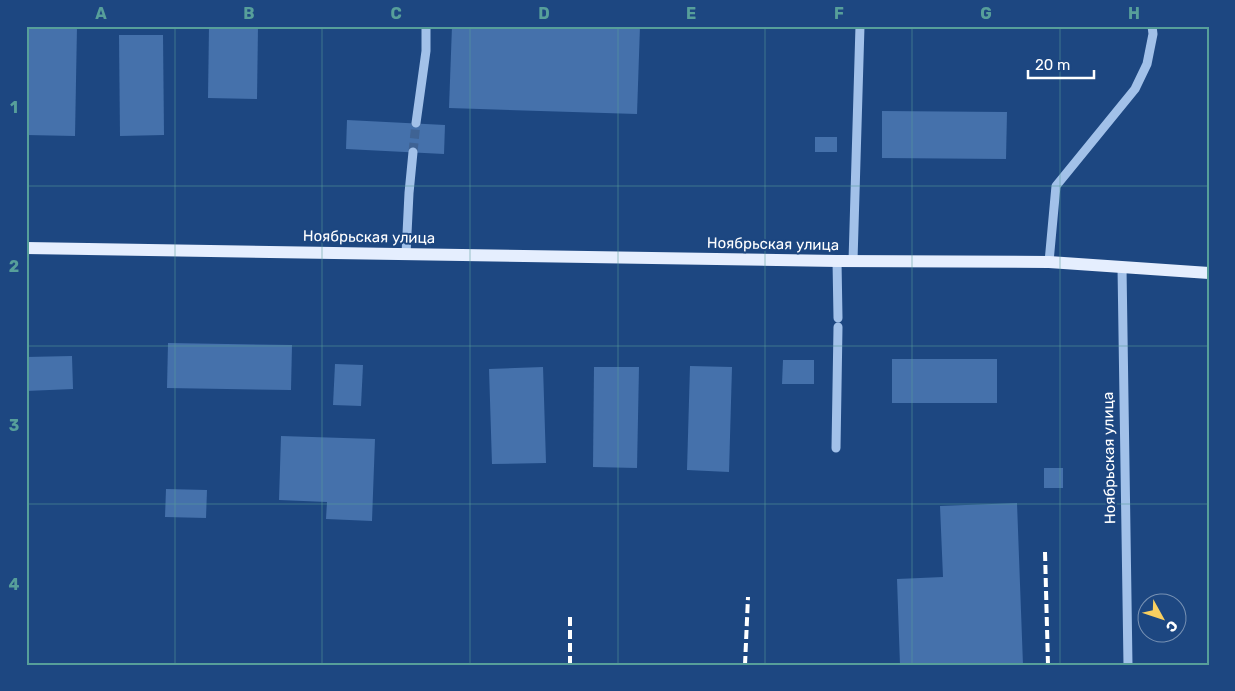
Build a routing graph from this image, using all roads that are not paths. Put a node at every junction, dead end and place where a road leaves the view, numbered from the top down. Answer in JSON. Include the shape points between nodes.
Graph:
{"nodes":[{"id":1,"x":426,"y":26,"type":"edge"},
{"id":2,"x":860,"y":26,"type":"edge"},
{"id":3,"x":1152,"y":26,"type":"edge"},
{"id":4,"x":416,"y":123,"type":"tunnel mouth"},
{"id":5,"x":413,"y":152,"type":"tunnel mouth"},
{"id":6,"x":26,"y":248,"type":"edge"},
{"id":7,"x":406,"y":254,"type":"junction"},
{"id":8,"x":838,"y":261,"type":"junction"},
{"id":9,"x":853,"y":261,"type":"junction"},
{"id":10,"x":1049,"y":262,"type":"junction"},
{"id":11,"x":1122,"y":267,"type":"junction"},
{"id":12,"x":1209,"y":273,"type":"edge"},
{"id":13,"x":836,"y":448,"type":"dead end"},
{"id":14,"x":1128,"y":665,"type":"edge"}],
"edges":[{"from":1,"to":4,"type":"street","via":[[426,51]]},
{"from":2,"to":9,"type":"street"},
{"from":3,"to":10,"type":"street","via":[[1147,64],[1135,89],[1056,186]]},
{"from":5,"to":7,"type":"street"},
{"from":6,"to":7,"type":"main road","name":"Ноябрьская улица"},
{"from":7,"to":8,"type":"main road","name":"Ноябрьская улица"},
{"from":8,"to":9,"type":"main road","name":"Ноябрьская улица"},
{"from":8,"to":13,"type":"street"},
{"from":9,"to":10,"type":"main road","name":"Ноябрьская улица"},
{"from":10,"to":11,"type":"main road","name":"Ноябрьская улица"},
{"from":11,"to":12,"type":"main road"},
{"from":11,"to":14,"type":"street","name":"Ноябрьская улица"}]}
